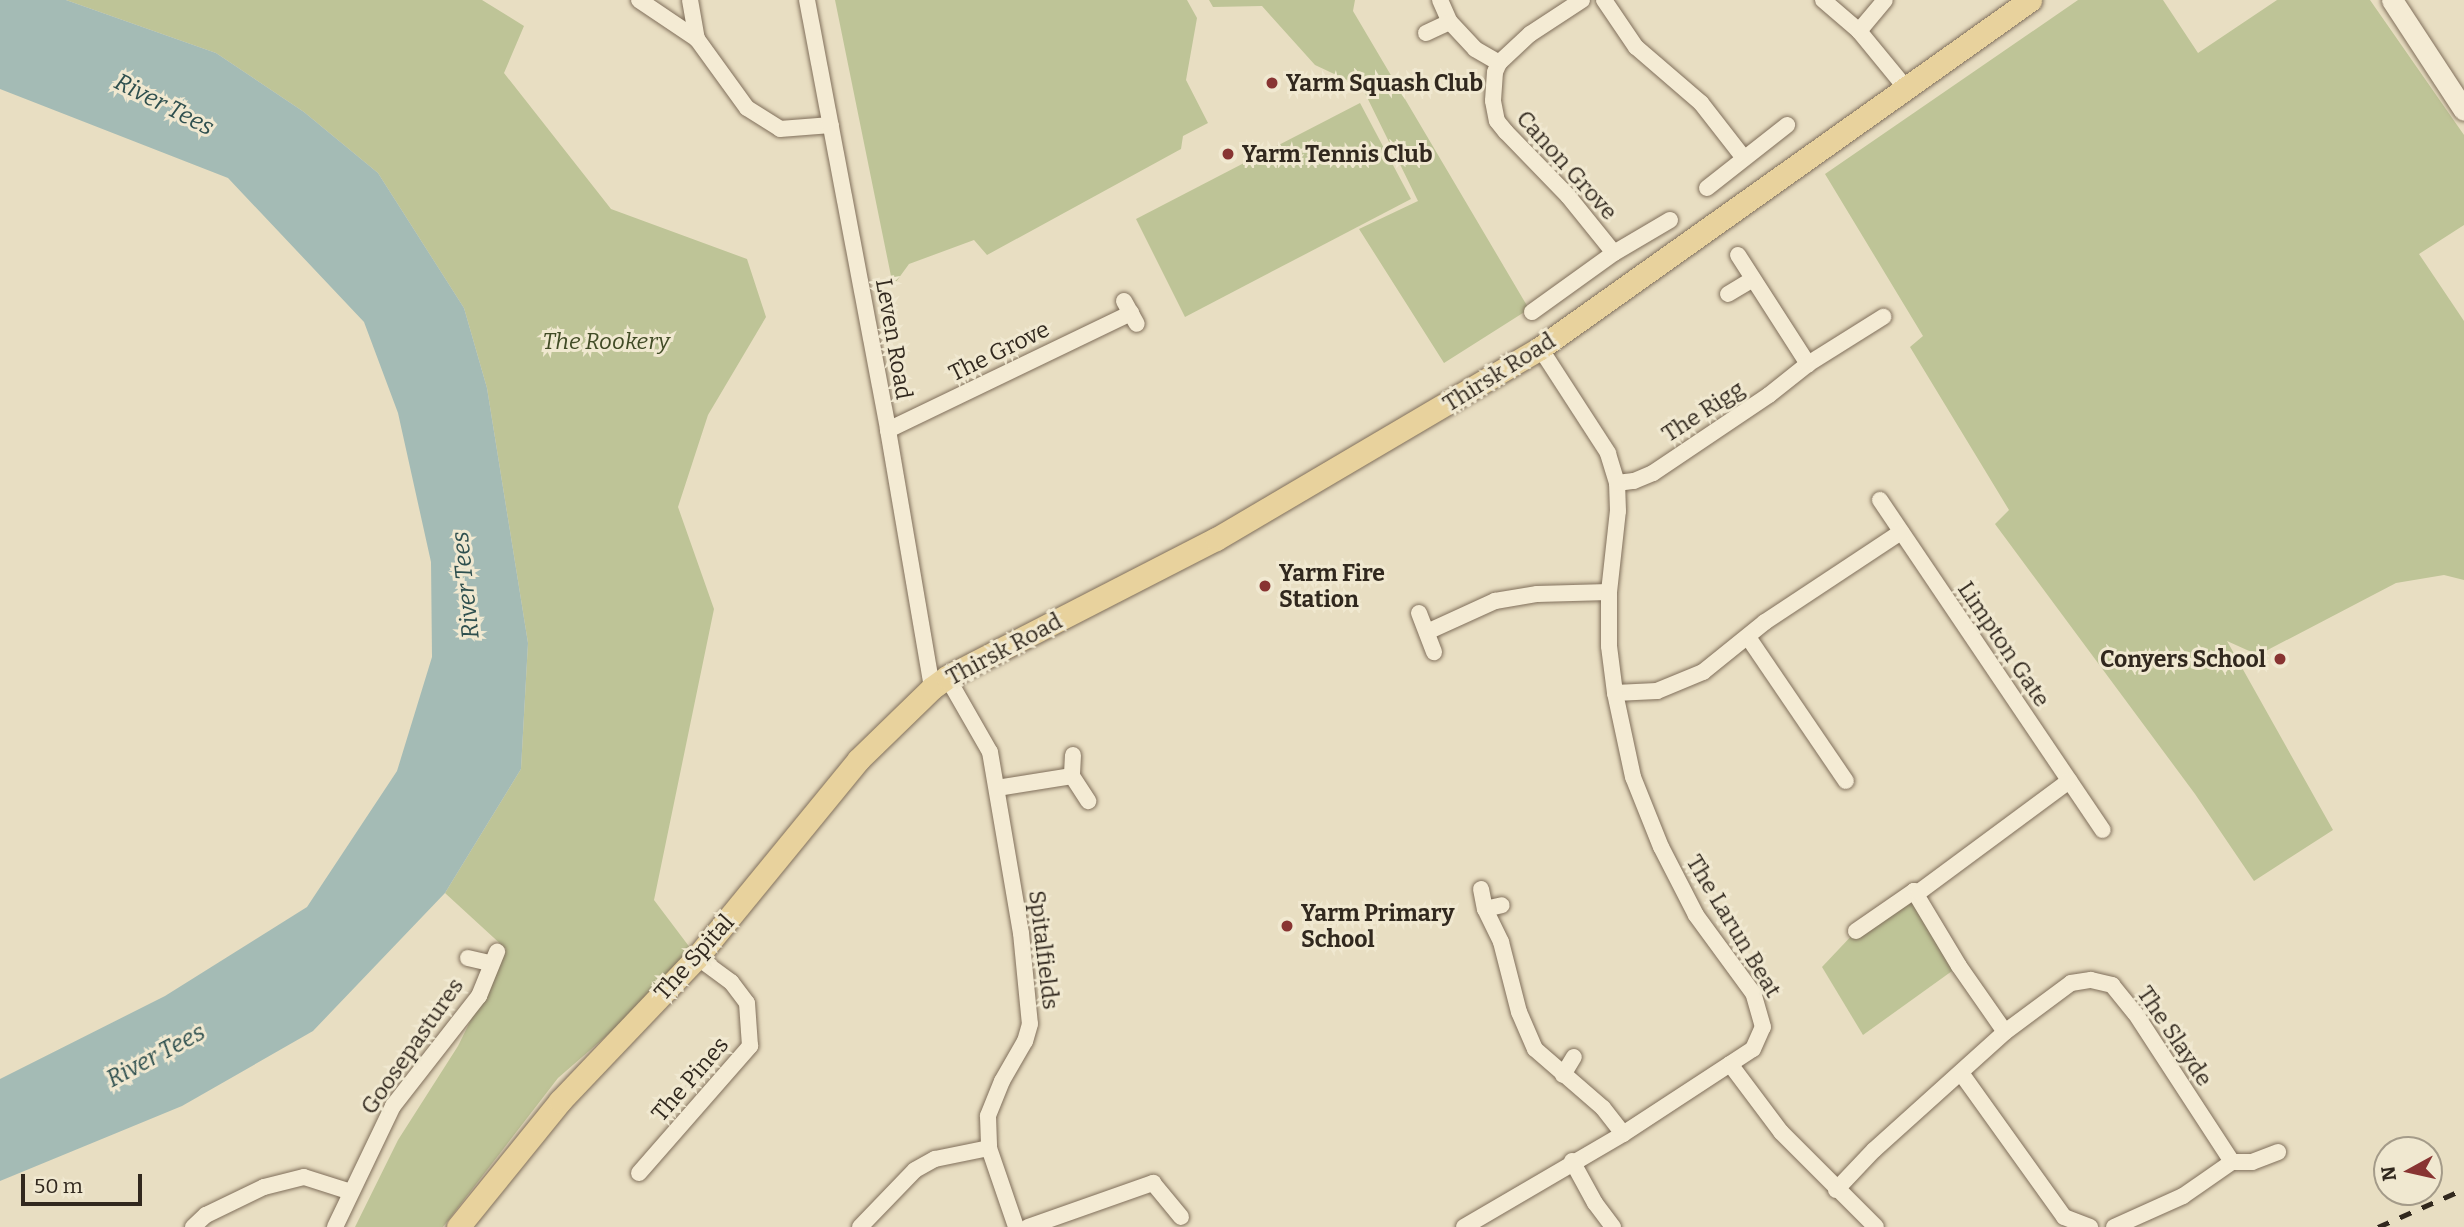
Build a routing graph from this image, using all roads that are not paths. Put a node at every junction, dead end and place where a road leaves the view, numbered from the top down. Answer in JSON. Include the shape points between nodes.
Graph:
{"nodes":[{"id":1,"x":639,"y":0,"type":"edge"},
{"id":2,"x":690,"y":0,"type":"edge"},
{"id":3,"x":807,"y":0,"type":"edge"},
{"id":4,"x":1440,"y":0,"type":"edge"},
{"id":5,"x":1582,"y":0,"type":"edge"},
{"id":6,"x":1604,"y":0,"type":"edge"},
{"id":7,"x":1823,"y":0,"type":"edge"},
{"id":8,"x":1885,"y":0,"type":"edge"},
{"id":9,"x":2030,"y":0,"type":"edge"},
{"id":10,"x":2392,"y":0,"type":"edge"},
{"id":11,"x":1450,"y":22,"type":"junction"},
{"id":12,"x":1859,"y":31,"type":"junction"},
{"id":13,"x":1426,"y":33,"type":"dead end"},
{"id":14,"x":697,"y":39,"type":"junction"},
{"id":15,"x":1499,"y":63,"type":"junction"},
{"id":16,"x":1905,"y":87,"type":"junction"},
{"id":17,"x":2464,"y":110,"type":"edge"},
{"id":18,"x":831,"y":125,"type":"junction"},
{"id":19,"x":1787,"y":125,"type":"dead end"},
{"id":20,"x":1743,"y":158,"type":"junction"},
{"id":21,"x":1707,"y":188,"type":"dead end"},
{"id":22,"x":1670,"y":220,"type":"dead end"},
{"id":23,"x":1614,"y":253,"type":"junction"},
{"id":24,"x":1738,"y":256,"type":"dead end"},
{"id":25,"x":1753,"y":279,"type":"junction"},
{"id":26,"x":1728,"y":294,"type":"dead end"},
{"id":27,"x":1532,"y":312,"type":"dead end"},
{"id":28,"x":1131,"y":313,"type":"dead end"},
{"id":29,"x":1883,"y":317,"type":"dead end"},
{"id":30,"x":1540,"y":348,"type":"junction"},
{"id":31,"x":1808,"y":364,"type":"junction"},
{"id":32,"x":888,"y":430,"type":"junction"},
{"id":33,"x":1617,"y":483,"type":"junction"},
{"id":34,"x":1881,"y":500,"type":"dead end"},
{"id":35,"x":1901,"y":531,"type":"junction"},
{"id":36,"x":1609,"y":592,"type":"junction"},
{"id":37,"x":1419,"y":613,"type":"dead end"},
{"id":38,"x":1427,"y":632,"type":"junction"},
{"id":39,"x":1748,"y":637,"type":"junction"},
{"id":40,"x":1434,"y":652,"type":"dead end"},
{"id":41,"x":939,"y":683,"type":"junction"},
{"id":42,"x":1615,"y":693,"type":"junction"},
{"id":43,"x":1073,"y":755,"type":"dead end"},
{"id":44,"x":1072,"y":776,"type":"junction"},
{"id":45,"x":1846,"y":780,"type":"dead end"},
{"id":46,"x":2069,"y":781,"type":"junction"},
{"id":47,"x":997,"y":788,"type":"junction"},
{"id":48,"x":1088,"y":801,"type":"dead end"},
{"id":49,"x":2103,"y":830,"type":"dead end"},
{"id":50,"x":1481,"y":889,"type":"dead end"},
{"id":51,"x":1914,"y":891,"type":"junction"},
{"id":52,"x":1502,"y":905,"type":"dead end"},
{"id":53,"x":1485,"y":909,"type":"junction"},
{"id":54,"x":1856,"y":931,"type":"dead end"},
{"id":55,"x":697,"y":957,"type":"junction"},
{"id":56,"x":468,"y":958,"type":"dead end"},
{"id":57,"x":2005,"y":1032,"type":"junction"},
{"id":58,"x":1574,"y":1057,"type":"dead end"},
{"id":59,"x":1730,"y":1064,"type":"junction"},
{"id":60,"x":1961,"y":1073,"type":"junction"},
{"id":61,"x":1563,"y":1074,"type":"junction"},
{"id":62,"x":1623,"y":1134,"type":"junction"},
{"id":63,"x":989,"y":1148,"type":"junction"},
{"id":64,"x":633,"y":1152,"type":"dead end"},
{"id":65,"x":2278,"y":1152,"type":"dead end"},
{"id":66,"x":1572,"y":1161,"type":"junction"},
{"id":67,"x":2232,"y":1162,"type":"junction"},
{"id":68,"x":1836,"y":1190,"type":"junction"},
{"id":69,"x":351,"y":1192,"type":"junction"},
{"id":70,"x":1181,"y":1217,"type":"dead end"},
{"id":71,"x":193,"y":1227,"type":"edge"},
{"id":72,"x":335,"y":1227,"type":"edge"},
{"id":73,"x":458,"y":1227,"type":"edge"},
{"id":74,"x":860,"y":1227,"type":"edge"},
{"id":75,"x":1016,"y":1227,"type":"edge"},
{"id":76,"x":1028,"y":1227,"type":"edge"},
{"id":77,"x":1464,"y":1227,"type":"edge"},
{"id":78,"x":1613,"y":1227,"type":"edge"},
{"id":79,"x":1876,"y":1227,"type":"edge"},
{"id":80,"x":2090,"y":1227,"type":"edge"},
{"id":81,"x":2114,"y":1227,"type":"edge"}],
"edges":[{"from":1,"to":14,"type":"street"},
{"from":2,"to":14,"type":"street"},
{"from":3,"to":18,"type":"street","name":"Leven Road"},
{"from":4,"to":11,"type":"street"},
{"from":5,"to":15,"type":"street","via":[[1530,34]]},
{"from":6,"to":20,"type":"street","via":[[1636,47],[1701,103]]},
{"from":7,"to":12,"type":"street"},
{"from":8,"to":12,"type":"street"},
{"from":9,"to":16,"type":"main road","name":"Thirsk Road"},
{"from":10,"to":17,"type":"main road"},
{"from":11,"to":13,"type":"street"},
{"from":11,"to":15,"type":"street","via":[[1475,48]]},
{"from":12,"to":16,"type":"street"},
{"from":14,"to":18,"type":"street","via":[[747,108],[780,129]]},
{"from":15,"to":23,"type":"street","name":"Canon Grove","via":[[1494,72],[1493,101],[1497,121]]},
{"from":16,"to":30,"type":"main road","name":"Thirsk Road","via":[[1809,160]]},
{"from":18,"to":32,"type":"street","name":"Leven Road"},
{"from":19,"to":20,"type":"street"},
{"from":20,"to":21,"type":"street"},
{"from":22,"to":23,"type":"street","name":"Canon Grove"},
{"from":23,"to":27,"type":"street","name":"Canon Grove"},
{"from":24,"to":25,"type":"street"},
{"from":25,"to":26,"type":"street"},
{"from":25,"to":31,"type":"street"},
{"from":28,"to":32,"type":"street","name":"The Grove"},
{"from":29,"to":31,"type":"street","name":"The Rigg"},
{"from":30,"to":33,"type":"street","name":"The Larun Beat","via":[[1608,453]]},
{"from":30,"to":41,"type":"main road","name":"Thirsk Road","via":[[1216,539]]},
{"from":31,"to":33,"type":"street","name":"The Rigg","via":[[1653,473]]},
{"from":32,"to":41,"type":"street","name":"Leven Road"},
{"from":33,"to":36,"type":"street","name":"The Larun Beat"},
{"from":34,"to":35,"type":"street","name":"Limpton Gate"},
{"from":35,"to":39,"type":"street"},
{"from":35,"to":46,"type":"street","name":"Limpton Gate"},
{"from":36,"to":38,"type":"street","via":[[1537,594],[1495,601]]},
{"from":36,"to":42,"type":"street","name":"The Larun Beat"},
{"from":37,"to":38,"type":"street"},
{"from":38,"to":40,"type":"street"},
{"from":39,"to":42,"type":"street","via":[[1703,672],[1657,691]]},
{"from":39,"to":45,"type":"street"},
{"from":41,"to":47,"type":"street","name":"Spitalfields","via":[[990,752]]},
{"from":41,"to":55,"type":"main road","name":"The Spital","via":[[858,760]]},
{"from":42,"to":59,"type":"street","name":"The Larun Beat","via":[[1633,777],[1661,847],[1696,915],[1753,993],[1762,1014],[1763,1027],[1753,1049]]},
{"from":43,"to":44,"type":"street"},
{"from":44,"to":47,"type":"street"},
{"from":44,"to":48,"type":"street"},
{"from":46,"to":49,"type":"street","name":"Limpton Gate"},
{"from":46,"to":51,"type":"street","via":[[1919,892]]},
{"from":47,"to":63,"type":"street","name":"Spitalfields","via":[[1021,933],[1030,1024],[988,1116]]},
{"from":50,"to":53,"type":"street"},
{"from":51,"to":54,"type":"street"},
{"from":51,"to":57,"type":"street"},
{"from":52,"to":53,"type":"street"},
{"from":53,"to":61,"type":"street","via":[[1501,942],[1519,1012],[1535,1049]]},
{"from":55,"to":64,"type":"street","name":"The Pines","via":[[732,982],[747,1003],[750,1046],[643,1168]]},
{"from":55,"to":73,"type":"main road","name":"The Spital","via":[[560,1101]]},
{"from":56,"to":69,"type":"street","name":"Goosepastures","via":[[494,957],[479,996],[393,1106]]},
{"from":57,"to":60,"type":"street","name":"The Slayde"},
{"from":57,"to":67,"type":"street","name":"The Slayde","via":[[2071,983],[2091,980],[2112,985]]},
{"from":58,"to":61,"type":"street"},
{"from":59,"to":62,"type":"street","name":"The Larun Beat"},
{"from":59,"to":68,"type":"street","via":[[1781,1132]]},
{"from":60,"to":68,"type":"street","name":"The Slayde"},
{"from":60,"to":80,"type":"street","via":[[2064,1217]]},
{"from":61,"to":62,"type":"street","via":[[1603,1108]]},
{"from":62,"to":66,"type":"street","name":"The Larun Beat"},
{"from":63,"to":74,"type":"street","via":[[935,1159],[915,1170]]},
{"from":63,"to":75,"type":"street","name":"Spitalfields"},
{"from":65,"to":67,"type":"street","via":[[2252,1162]]},
{"from":66,"to":77,"type":"street","name":"The Larun Beat"},
{"from":66,"to":78,"type":"street"},
{"from":67,"to":81,"type":"street","via":[[2183,1196]]},
{"from":68,"to":79,"type":"street"},
{"from":69,"to":71,"type":"street","via":[[304,1177],[264,1187],[206,1215]]},
{"from":69,"to":72,"type":"street","name":"Goosepastures"},
{"from":70,"to":76,"type":"street","via":[[1153,1183]]}]}
